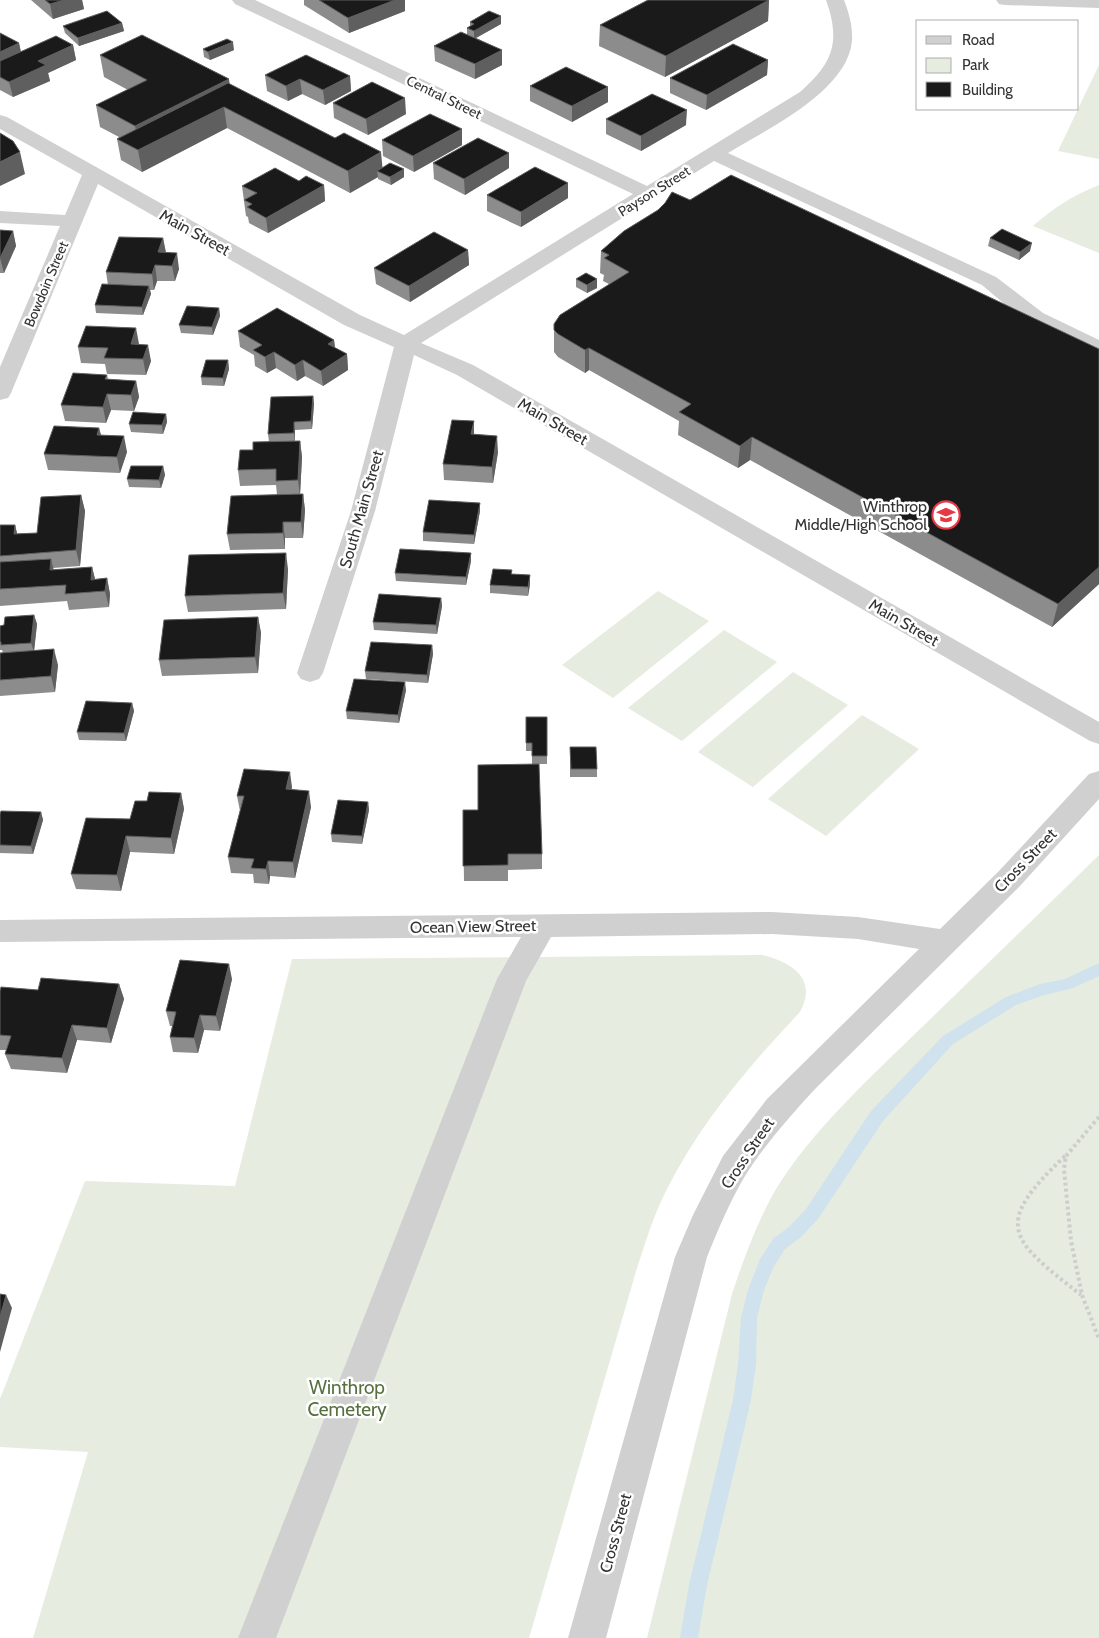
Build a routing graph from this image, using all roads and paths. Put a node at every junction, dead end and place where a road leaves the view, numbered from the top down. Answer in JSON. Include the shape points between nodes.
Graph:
{"nodes":[{"id":1,"x":835,"y":0,"type":"edge"},
{"id":2,"x":1005,"y":0,"type":"edge"},
{"id":3,"x":254,"y":2,"type":"edge"},
{"id":4,"x":1099,"y":3,"type":"edge"},
{"id":5,"x":0,"y":121,"type":"edge"},
{"id":6,"x":714,"y":154,"type":"junction"},
{"id":7,"x":92,"y":174,"type":"junction"},
{"id":8,"x":648,"y":194,"type":"junction"},
{"id":9,"x":0,"y":217,"type":"edge"},
{"id":10,"x":72,"y":221,"type":"junction"},
{"id":11,"x":406,"y":344,"type":"junction"},
{"id":12,"x":1099,"y":348,"type":"edge"},
{"id":13,"x":0,"y":393,"type":"edge"},
{"id":14,"x":310,"y":673,"type":"dead end"},
{"id":15,"x":1099,"y":734,"type":"edge"},
{"id":16,"x":1099,"y":781,"type":"edge"},
{"id":17,"x":543,"y":925,"type":"junction"},
{"id":18,"x":0,"y":931,"type":"edge"},
{"id":19,"x":944,"y":941,"type":"junction"},
{"id":20,"x":1099,"y":1117,"type":"edge"},
{"id":21,"x":1066,"y":1156,"type":"junction"},
{"id":22,"x":1082,"y":1295,"type":"junction"},
{"id":23,"x":1099,"y":1339,"type":"edge"},
{"id":24,"x":257,"y":1638,"type":"edge"},
{"id":25,"x":587,"y":1638,"type":"edge"}],
"edges":[{"from":1,"to":6,"type":"street","name":"Payson Street","via":[[844,42],[837,66],[807,96]]},
{"from":2,"to":4,"type":"street"},
{"from":3,"to":8,"type":"street","name":"Central Street"},
{"from":5,"to":7,"type":"street","name":"Main Street"},
{"from":6,"to":8,"type":"street","name":"Payson Street"},
{"from":6,"to":12,"type":"street","via":[[989,281],[1035,318]]},
{"from":7,"to":10,"type":"street","name":"Bowdoin Street"},
{"from":7,"to":11,"type":"street","name":"Main Street","via":[[352,320]]},
{"from":8,"to":11,"type":"street","name":"Payson Street"},
{"from":9,"to":10,"type":"street"},
{"from":10,"to":13,"type":"street","name":"Bowdoin Street"},
{"from":11,"to":14,"type":"street","name":"South Main Street","via":[[363,511]]},
{"from":11,"to":15,"type":"street","name":"Main Street","via":[[464,370]]},
{"from":16,"to":19,"type":"street","name":"Cross Street"},
{"from":17,"to":18,"type":"street","name":"Ocean View Street"},
{"from":17,"to":19,"type":"street","name":"Ocean View Street","via":[[800,923],[877,930]]},
{"from":17,"to":24,"type":"street","via":[[512,979]]},
{"from":19,"to":25,"type":"street","name":"Cross Street","via":[[832,1050],[778,1108],[734,1166],[718,1194],[680,1290]]},
{"from":20,"to":21,"type":"path"},
{"from":21,"to":22,"type":"path","via":[[1064,1169],[1071,1241]]},
{"from":21,"to":22,"type":"path","via":[[1043,1176],[1022,1207],[1017,1220],[1018,1234],[1039,1261]]},
{"from":22,"to":23,"type":"path"}]}
